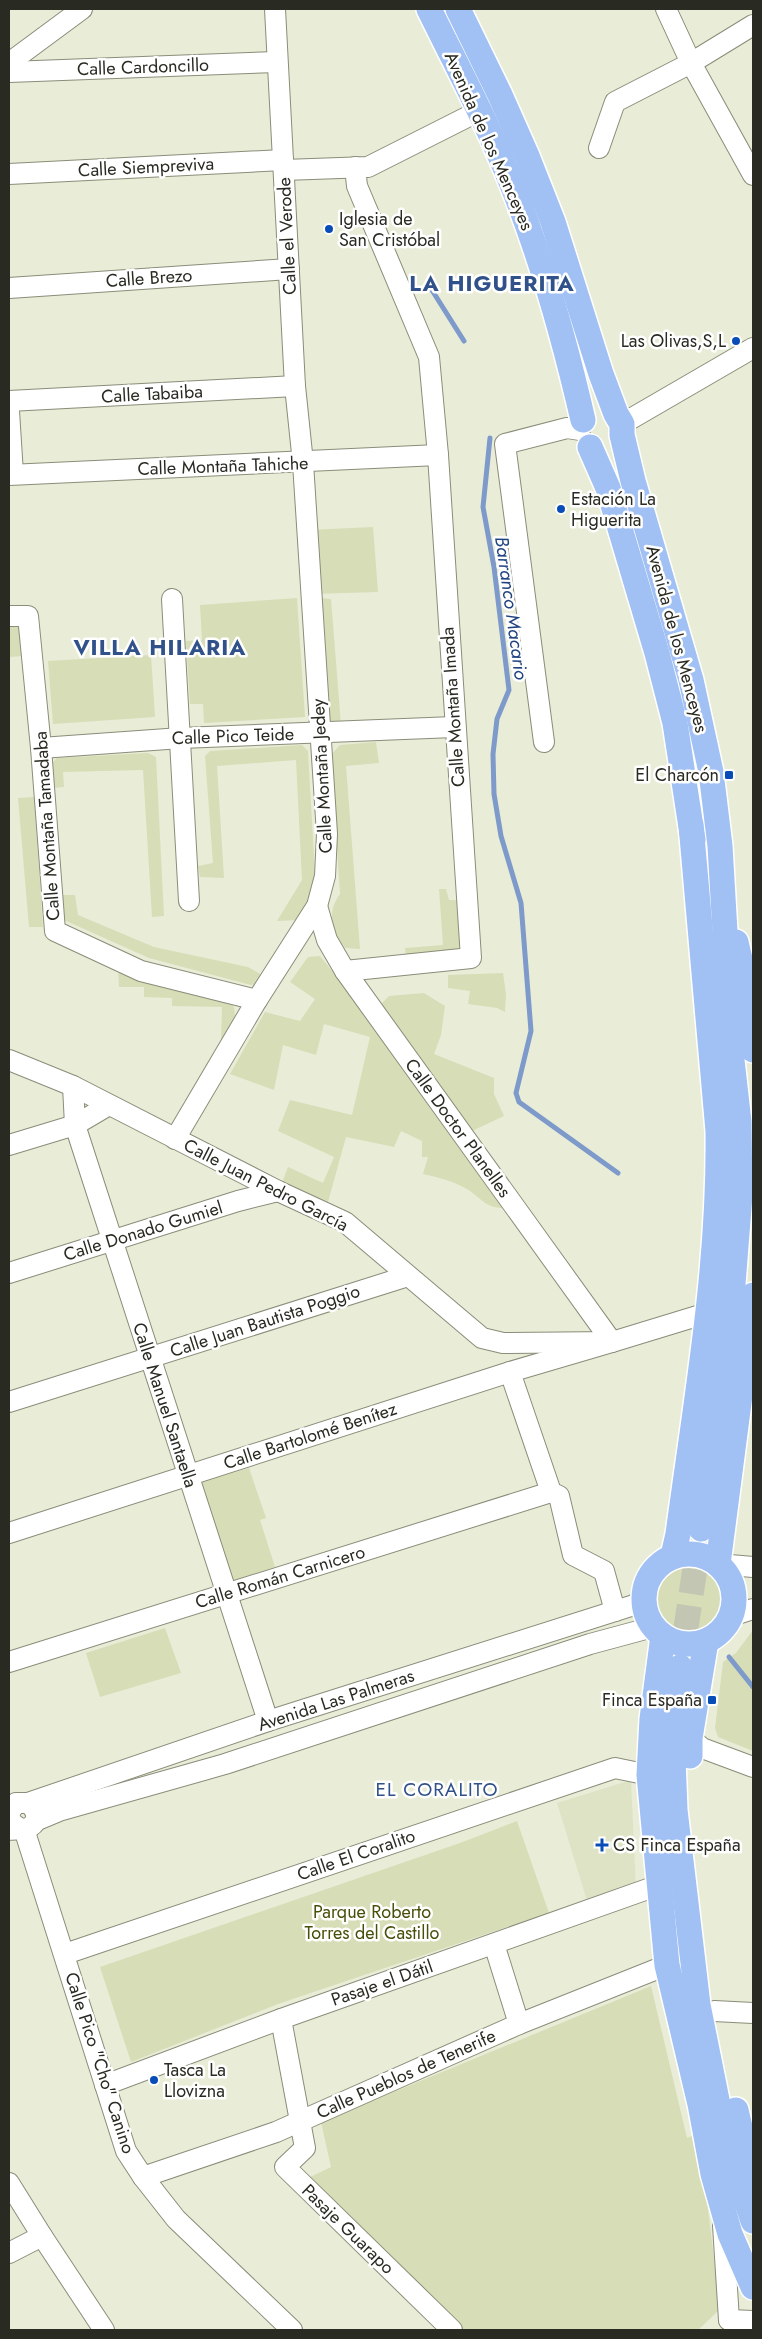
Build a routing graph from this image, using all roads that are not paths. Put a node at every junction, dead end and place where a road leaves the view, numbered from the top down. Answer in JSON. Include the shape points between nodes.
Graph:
{"nodes":[{"id":1,"x":82,"y":9,"type":"edge"},
{"id":2,"x":275,"y":9,"type":"edge"},
{"id":3,"x":429,"y":9,"type":"edge"},
{"id":4,"x":458,"y":9,"type":"edge"},
{"id":5,"x":666,"y":9,"type":"edge"},
{"id":6,"x":753,"y":24,"type":"edge"},
{"id":7,"x":277,"y":62,"type":"junction"},
{"id":8,"x":9,"y":63,"type":"edge"},
{"id":9,"x":691,"y":63,"type":"junction"},
{"id":10,"x":9,"y":72,"type":"edge"},
{"id":11,"x":479,"y":111,"type":"junction"},
{"id":12,"x":599,"y":148,"type":"dead end"},
{"id":13,"x":283,"y":165,"type":"junction"},
{"id":14,"x":355,"y":167,"type":"junction"},
{"id":15,"x":9,"y":174,"type":"edge"},
{"id":16,"x":753,"y":175,"type":"edge"},
{"id":17,"x":289,"y":269,"type":"junction"},
{"id":18,"x":9,"y":288,"type":"edge"},
{"id":19,"x":753,"y":348,"type":"edge"},
{"id":20,"x":295,"y":386,"type":"junction"},
{"id":21,"x":9,"y":401,"type":"edge"},
{"id":22,"x":9,"y":410,"type":"edge"},
{"id":23,"x":620,"y":424,"type":"junction"},
{"id":24,"x":584,"y":433,"type":"junction"},
{"id":25,"x":438,"y":456,"type":"junction"},
{"id":26,"x":303,"y":463,"type":"junction"},
{"id":27,"x":11,"y":474,"type":"edge"},
{"id":28,"x":172,"y":599,"type":"dead end"},
{"id":29,"x":9,"y":616,"type":"edge"},
{"id":30,"x":454,"y":728,"type":"junction"},
{"id":31,"x":321,"y":733,"type":"junction"},
{"id":32,"x":181,"y":738,"type":"junction"},
{"id":33,"x":544,"y":742,"type":"dead end"},
{"id":34,"x":41,"y":748,"type":"junction"},
{"id":35,"x":691,"y":825,"type":"junction"},
{"id":36,"x":720,"y":846,"type":"junction"},
{"id":37,"x":190,"y":901,"type":"dead end"},
{"id":38,"x":316,"y":906,"type":"junction"},
{"id":39,"x":345,"y":971,"type":"junction"},
{"id":40,"x":725,"y":998,"type":"junction"},
{"id":41,"x":257,"y":1000,"type":"junction"},
{"id":42,"x":753,"y":1050,"type":"edge"},
{"id":43,"x":9,"y":1060,"type":"edge"},
{"id":44,"x":73,"y":1086,"type":"junction"},
{"id":45,"x":109,"y":1105,"type":"junction"},
{"id":46,"x":75,"y":1125,"type":"junction"},
{"id":47,"x":175,"y":1139,"type":"junction"},
{"id":48,"x":9,"y":1145,"type":"edge"},
{"id":49,"x":278,"y":1192,"type":"junction"},
{"id":50,"x":112,"y":1240,"type":"junction"},
{"id":51,"x":9,"y":1273,"type":"edge"},
{"id":52,"x":408,"y":1276,"type":"junction"},
{"id":53,"x":753,"y":1295,"type":"edge"},
{"id":54,"x":707,"y":1314,"type":"junction"},
{"id":55,"x":612,"y":1342,"type":"junction"},
{"id":56,"x":149,"y":1358,"type":"junction"},
{"id":57,"x":510,"y":1372,"type":"junction"},
{"id":58,"x":9,"y":1402,"type":"edge"},
{"id":59,"x":188,"y":1474,"type":"junction"},
{"id":60,"x":551,"y":1492,"type":"junction"},
{"id":61,"x":701,"y":1529,"type":"tunnel mouth"},
{"id":62,"x":9,"y":1533,"type":"edge"},
{"id":63,"x":673,"y":1556,"type":"junction"},
{"id":64,"x":718,"y":1564,"type":"junction"},
{"id":65,"x":753,"y":1567,"type":"edge"},
{"id":66,"x":226,"y":1594,"type":"junction"},
{"id":67,"x":644,"y":1598,"type":"junction"},
{"id":68,"x":615,"y":1611,"type":"junction"},
{"id":69,"x":742,"y":1613,"type":"edge"},
{"id":70,"x":658,"y":1632,"type":"junction"},
{"id":71,"x":706,"y":1641,"type":"junction"},
{"id":72,"x":9,"y":1662,"type":"edge"},
{"id":73,"x":680,"y":1668,"type":"tunnel mouth"},
{"id":74,"x":268,"y":1721,"type":"junction"},
{"id":75,"x":690,"y":1738,"type":"junction"},
{"id":76,"x":753,"y":1767,"type":"edge"},
{"id":77,"x":650,"y":1775,"type":"junction"},
{"id":78,"x":16,"y":1806,"type":"edge"},
{"id":79,"x":22,"y":1827,"type":"edge"},
{"id":80,"x":659,"y":1885,"type":"junction"},
{"id":81,"x":494,"y":1944,"type":"junction"},
{"id":82,"x":65,"y":1954,"type":"junction"},
{"id":83,"x":668,"y":1965,"type":"junction"},
{"id":84,"x":714,"y":2011,"type":"junction"},
{"id":85,"x":753,"y":2013,"type":"edge"},
{"id":86,"x":281,"y":2019,"type":"junction"},
{"id":87,"x":519,"y":2024,"type":"junction"},
{"id":88,"x":105,"y":2085,"type":"junction"},
{"id":89,"x":746,"y":2119,"type":"edge"},
{"id":90,"x":300,"y":2121,"type":"junction"},
{"id":91,"x":726,"y":2145,"type":"junction"},
{"id":92,"x":143,"y":2177,"type":"junction"},
{"id":93,"x":9,"y":2183,"type":"edge"},
{"id":94,"x":753,"y":2183,"type":"edge"},
{"id":95,"x":721,"y":2203,"type":"junction"},
{"id":96,"x":753,"y":2221,"type":"edge"},
{"id":97,"x":42,"y":2236,"type":"junction"},
{"id":98,"x":9,"y":2253,"type":"edge"},
{"id":99,"x":751,"y":2282,"type":"edge"},
{"id":100,"x":753,"y":2320,"type":"edge"},
{"id":101,"x":724,"y":2325,"type":"edge"},
{"id":102,"x":104,"y":2330,"type":"edge"},
{"id":103,"x":292,"y":2330,"type":"edge"},
{"id":104,"x":452,"y":2330,"type":"edge"}],
"edges":[{"from":1,"to":8,"type":"street"},
{"from":2,"to":7,"type":"street","name":"Calle el Verode"},
{"from":3,"to":11,"type":"main road","name":"Avenida de los Menceyes"},
{"from":4,"to":23,"type":"main road","name":"Avenida de los Menceyes","via":[[500,95],[553,222]]},
{"from":5,"to":9,"type":"street"},
{"from":6,"to":9,"type":"street"},
{"from":7,"to":10,"type":"street","name":"Calle Cardoncillo"},
{"from":7,"to":13,"type":"street","name":"Calle el Verode"},
{"from":9,"to":12,"type":"street","via":[[616,102]]},
{"from":9,"to":16,"type":"street"},
{"from":11,"to":14,"type":"street","name":"Calle Siempreviva","via":[[368,167]]},
{"from":11,"to":24,"type":"main road","name":"Avenida de los Menceyes","via":[[513,187],[535,248],[572,373]]},
{"from":13,"to":14,"type":"street","name":"Calle Siempreviva"},
{"from":13,"to":15,"type":"street","name":"Calle Siempreviva"},
{"from":13,"to":17,"type":"street","name":"Calle el Verode"},
{"from":14,"to":25,"type":"street","name":"Calle Montaña Imada","via":[[357,186],[429,356]]},
{"from":17,"to":18,"type":"street","name":"Calle Brezo"},
{"from":17,"to":20,"type":"street","name":"Calle el Verode"},
{"from":19,"to":23,"type":"street"},
{"from":20,"to":21,"type":"street","name":"Calle Tabaiba"},
{"from":20,"to":26,"type":"street","name":"Calle el Verode"},
{"from":22,"to":27,"type":"street"},
{"from":23,"to":24,"type":"main road","via":[[604,409],[591,411]]},
{"from":23,"to":24,"type":"main road","via":[[614,447],[601,451]]},
{"from":23,"to":36,"type":"main road","name":"Avenida de los Menceyes","via":[[632,481],[693,689],[710,772]]},
{"from":24,"to":33,"type":"street","via":[[568,428],[505,444]]},
{"from":24,"to":35,"type":"main road","name":"Avenida de los Menceyes","via":[[608,488],[657,654],[675,723]]},
{"from":25,"to":26,"type":"street","name":"Calle Montaña Tahiche"},
{"from":25,"to":30,"type":"street","name":"Calle Montaña Imada"},
{"from":26,"to":27,"type":"street","name":"Calle Montaña Tahiche"},
{"from":26,"to":31,"type":"street","name":"Calle Montaña Jedey"},
{"from":28,"to":32,"type":"street"},
{"from":29,"to":34,"type":"street","name":"Calle Montaña Tamadaba","via":[[28,616]]},
{"from":30,"to":31,"type":"street","name":"Calle Pico Teide"},
{"from":30,"to":39,"type":"street","name":"Calle Montaña Imada","via":[[471,958]]},
{"from":31,"to":32,"type":"street","name":"Calle Pico Teide"},
{"from":31,"to":38,"type":"street","name":"Calle Montaña Jedey","via":[[328,834],[325,876]]},
{"from":32,"to":34,"type":"street","name":"Calle Pico Teide"},
{"from":32,"to":37,"type":"street"},
{"from":34,"to":41,"type":"street","name":"Calle Montaña Tamadaba","via":[[55,931],[141,971]]},
{"from":35,"to":40,"type":"main road","via":[[702,905]]},
{"from":35,"to":54,"type":"main road","via":[[718,1131],[715,1251]]},
{"from":36,"to":40,"type":"main road","via":[[726,949]]},
{"from":36,"to":42,"type":"main road","via":[[745,981]]},
{"from":38,"to":39,"type":"street","name":"Calle Doctor Planelles","via":[[327,940]]},
{"from":38,"to":41,"type":"street","name":"Calle Montaña Jedey"},
{"from":39,"to":55,"type":"street","name":"Calle Doctor Planelles"},
{"from":40,"to":61,"type":"main road","via":[[738,1122],[738,1238]]},
{"from":41,"to":47,"type":"street","name":"Calle Montaña Jedey"},
{"from":43,"to":44,"type":"street","name":"Calle Juan Pedro García"},
{"from":44,"to":45,"type":"street","name":"Calle Juan Pedro García"},
{"from":44,"to":46,"type":"street","name":"Calle Manuel Santaella"},
{"from":45,"to":46,"type":"street"},
{"from":45,"to":47,"type":"street","name":"Calle Juan Pedro García"},
{"from":46,"to":48,"type":"street"},
{"from":46,"to":50,"type":"street","name":"Calle Manuel Santaella"},
{"from":47,"to":49,"type":"street","name":"Calle Juan Pedro García"},
{"from":49,"to":50,"type":"street","name":"Calle Donado Gumiel"},
{"from":49,"to":52,"type":"street","name":"Calle Juan Pedro García","via":[[345,1222]]},
{"from":50,"to":51,"type":"street","name":"Calle Donado Gumiel"},
{"from":50,"to":56,"type":"street","name":"Calle Manuel Santaella"},
{"from":52,"to":55,"type":"street","name":"Calle Juan Pedro García","via":[[482,1338],[503,1343]]},
{"from":52,"to":56,"type":"street","name":"Calle Juan Bautista Poggio"},
{"from":53,"to":64,"type":"main road"},
{"from":54,"to":55,"type":"street","name":"Calle Juan Pedro García"},
{"from":54,"to":63,"type":"main road"},
{"from":55,"to":57,"type":"street","name":"Calle Bartolomé Benítez"},
{"from":56,"to":58,"type":"street","name":"Calle Juan Bautista Poggio"},
{"from":56,"to":59,"type":"street","name":"Calle Manuel Santaella"},
{"from":57,"to":59,"type":"street","name":"Calle Bartolomé Benítez"},
{"from":57,"to":60,"type":"street"},
{"from":59,"to":62,"type":"street","name":"Calle Bartolomé Benítez"},
{"from":59,"to":66,"type":"street","name":"Calle Manuel Santaella"},
{"from":60,"to":66,"type":"street","name":"Calle Román Carnicero"},
{"from":60,"to":68,"type":"street","via":[[559,1496],[573,1555],[604,1571]]},
{"from":63,"to":64,"type":"main road","via":[[705,1557]]},
{"from":63,"to":67,"type":"main road","via":[[655,1568],[645,1588]]},
{"from":64,"to":65,"type":"street"},
{"from":64,"to":69,"type":"main road","via":[[727,1575]]},
{"from":66,"to":72,"type":"street","name":"Calle Román Carnicero"},
{"from":66,"to":74,"type":"street","name":"Calle Manuel Santaella"},
{"from":67,"to":68,"type":"street","name":"Avenida Las Palmeras"},
{"from":67,"to":70,"type":"main road","via":[[645,1612]]},
{"from":68,"to":74,"type":"street","name":"Avenida Las Palmeras"},
{"from":69,"to":71,"type":"main road"},
{"from":70,"to":71,"type":"main road","via":[[676,1643]]},
{"from":70,"to":77,"type":"main road"},
{"from":70,"to":79,"type":"street","name":"Avenida Las Palmeras","via":[[590,1644],[224,1764],[59,1811]]},
{"from":71,"to":75,"type":"main road"},
{"from":73,"to":91,"type":"main road","via":[[673,1758],[675,1810],[698,2005]]},
{"from":74,"to":78,"type":"street","name":"Avenida Las Palmeras"},
{"from":75,"to":76,"type":"street","via":[[702,1748]]},
{"from":75,"to":84,"type":"main road","via":[[688,1799]]},
{"from":77,"to":80,"type":"main road"},
{"from":77,"to":82,"type":"street","name":"Calle El Coralito","via":[[615,1768]]},
{"from":78,"to":79,"type":"street","name":"Calle Pico \"Cho\" Canino","via":[[9,1813],[11,1822]]},
{"from":79,"to":82,"type":"street","name":"Calle Pico \"Cho\" Canino"},
{"from":80,"to":81,"type":"street","name":"Pasaje el Dátil"},
{"from":80,"to":83,"type":"main road"},
{"from":81,"to":86,"type":"street","name":"Pasaje el Dátil"},
{"from":81,"to":87,"type":"street"},
{"from":82,"to":88,"type":"street","name":"Calle Pico \"Cho\" Canino"},
{"from":83,"to":87,"type":"street","name":"Calle Pueblos de Tenerife"},
{"from":83,"to":95,"type":"main road"},
{"from":84,"to":85,"type":"street"},
{"from":84,"to":89,"type":"main road"},
{"from":86,"to":88,"type":"street","name":"Pasaje el Dátil"},
{"from":86,"to":90,"type":"street"},
{"from":87,"to":90,"type":"street","name":"Calle Pueblos de Tenerife"},
{"from":88,"to":92,"type":"street","name":"Calle Pico \"Cho\" Canino","via":[[126,2151]]},
{"from":89,"to":94,"type":"main road"},
{"from":90,"to":92,"type":"street","name":"Calle Pueblos de Tenerife"},
{"from":90,"to":104,"type":"street","name":"Pasaje Guarapo","via":[[305,2148],[285,2167]]},
{"from":91,"to":96,"type":"main road"},
{"from":91,"to":99,"type":"main road","via":[[735,2212]]},
{"from":92,"to":103,"type":"street","name":"Calle Pico \"Cho\" Canino","via":[[176,2219]]},
{"from":93,"to":97,"type":"street"},
{"from":95,"to":99,"type":"main road","via":[[730,2234]]},
{"from":95,"to":101,"type":"street"},
{"from":97,"to":98,"type":"street"},
{"from":97,"to":102,"type":"street"},
{"from":100,"to":101,"type":"street"}]}
